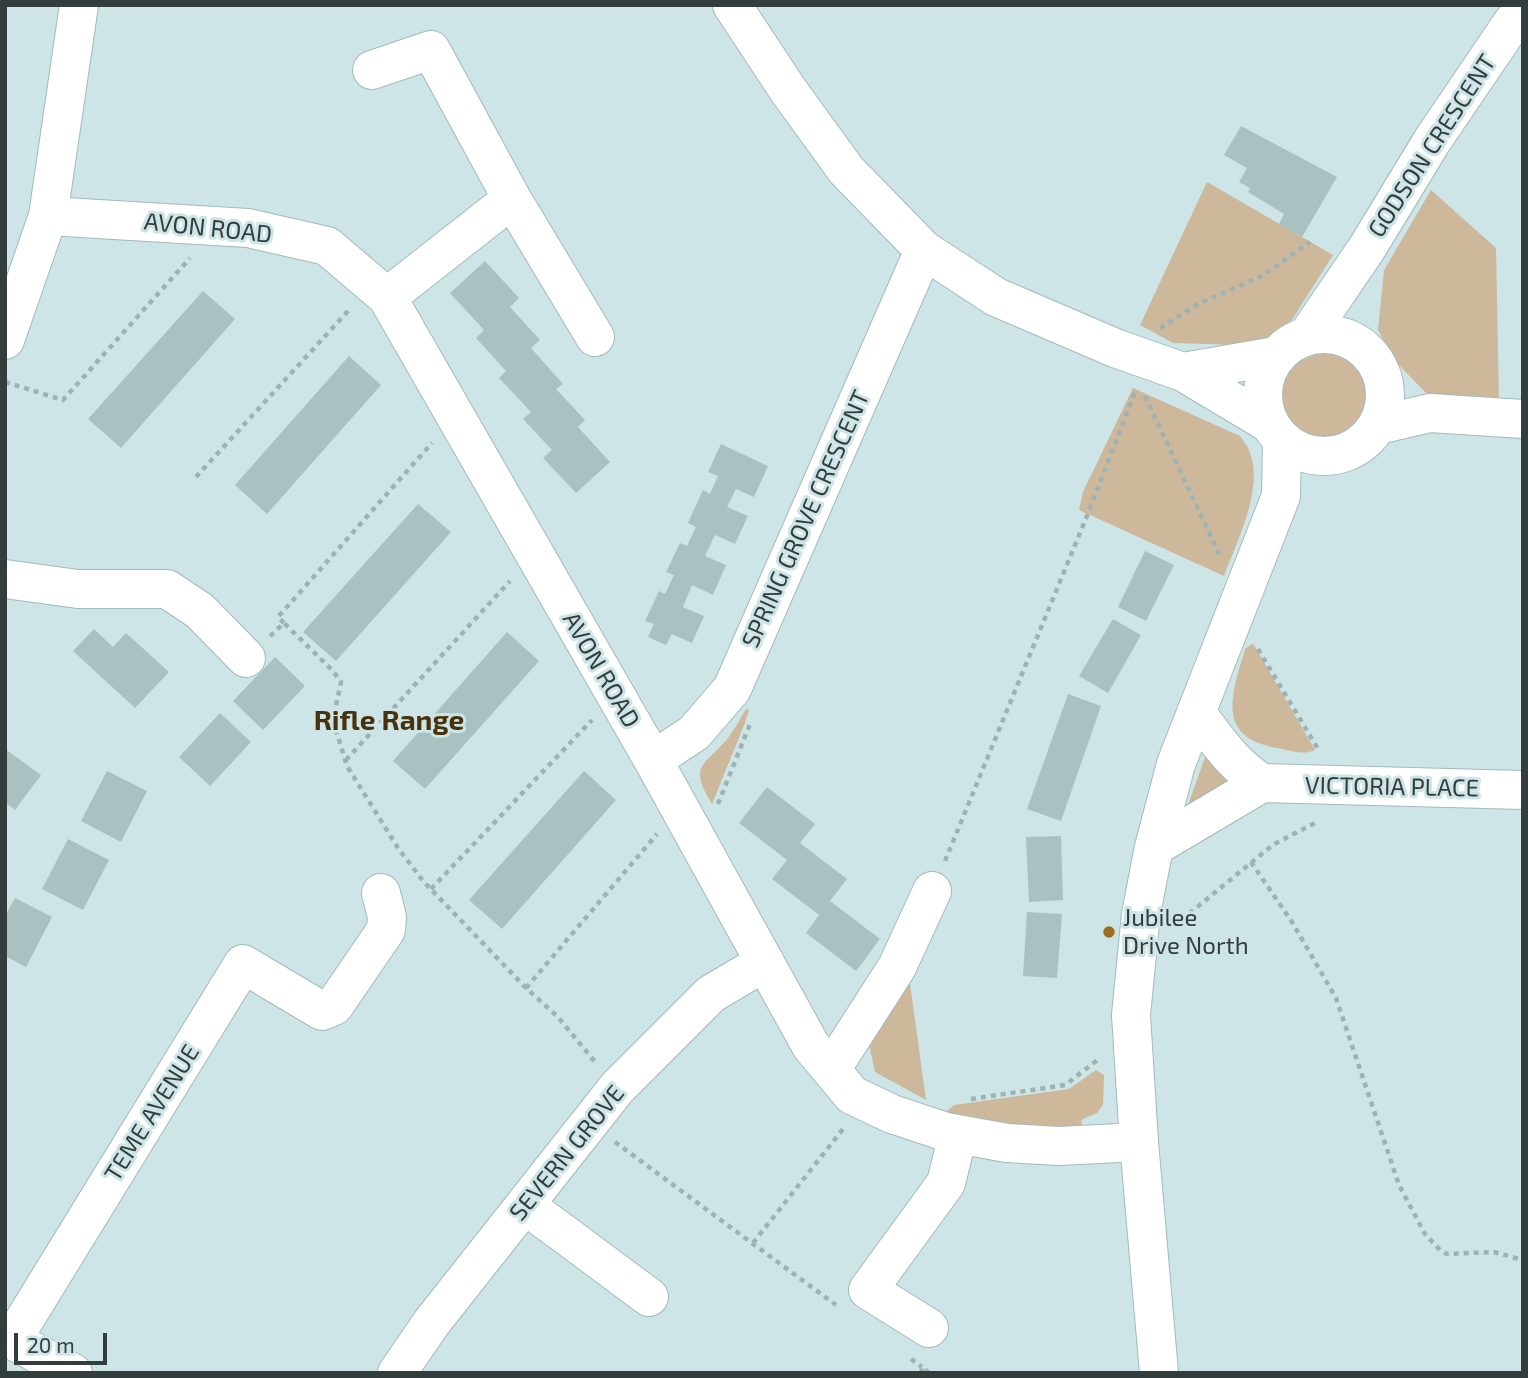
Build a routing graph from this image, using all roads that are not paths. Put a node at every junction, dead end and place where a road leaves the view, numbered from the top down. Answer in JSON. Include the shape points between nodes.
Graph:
{"nodes":[{"id":1,"x":79,"y":5,"type":"edge"},
{"id":2,"x":732,"y":5,"type":"edge"},
{"id":3,"x":1523,"y":10,"type":"edge"},
{"id":4,"x":372,"y":70,"type":"dead end"},
{"id":5,"x":512,"y":199,"type":"junction"},
{"id":6,"x":48,"y":216,"type":"junction"},
{"id":7,"x":1367,"y":248,"type":"junction"},
{"id":8,"x":923,"y":250,"type":"junction"},
{"id":9,"x":379,"y":291,"type":"junction"},
{"id":10,"x":595,"y":337,"type":"dead end"},
{"id":11,"x":5,"y":340,"type":"edge"},
{"id":12,"x":1292,"y":346,"type":"junction"},
{"id":13,"x":1364,"y":349,"type":"junction"},
{"id":14,"x":1183,"y":372,"type":"junction"},
{"id":15,"x":1430,"y":413,"type":"junction"},
{"id":16,"x":1523,"y":419,"type":"edge"},
{"id":17,"x":1378,"y":425,"type":"junction"},
{"id":18,"x":1276,"y":432,"type":"junction"},
{"id":19,"x":1323,"y":457,"type":"junction"},
{"id":20,"x":1281,"y":496,"type":"junction"},
{"id":21,"x":5,"y":579,"type":"edge"},
{"id":22,"x":246,"y":658,"type":"road end"},
{"id":23,"x":1196,"y":712,"type":"junction"},
{"id":24,"x":653,"y":760,"type":"junction"},
{"id":25,"x":1262,"y":783,"type":"junction"},
{"id":26,"x":1523,"y":790,"type":"edge"},
{"id":27,"x":1154,"y":847,"type":"junction"},
{"id":28,"x":932,"y":891,"type":"road end"},
{"id":29,"x":381,"y":894,"type":"dead end"},
{"id":30,"x":765,"y":962,"type":"junction"},
{"id":31,"x":831,"y":1070,"type":"junction"},
{"id":32,"x":961,"y":1117,"type":"junction"},
{"id":33,"x":1139,"y":1142,"type":"junction"},
{"id":34,"x":525,"y":1205,"type":"junction"},
{"id":35,"x":649,"y":1297,"type":"dead end"},
{"id":36,"x":9,"y":1338,"type":"edge"},
{"id":37,"x":920,"y":1344,"type":"road end"},
{"id":38,"x":73,"y":1373,"type":"edge"},
{"id":39,"x":397,"y":1373,"type":"edge"},
{"id":40,"x":1159,"y":1373,"type":"edge"}],
"edges":[{"from":1,"to":6,"type":"street"},
{"from":2,"to":8,"type":"street","via":[[846,170]]},
{"from":3,"to":7,"type":"street","name":"GODSON CRESCENT","via":[[1432,141]]},
{"from":4,"to":5,"type":"street","via":[[431,50]]},
{"from":5,"to":9,"type":"street"},
{"from":5,"to":10,"type":"street"},
{"from":6,"to":9,"type":"street","name":"AVON ROAD","via":[[248,228],[327,246]]},
{"from":6,"to":11,"type":"street"},
{"from":7,"to":12,"type":"street","name":"GODSON CRESCENT"},
{"from":7,"to":13,"type":"street","name":"GODSON CRESCENT"},
{"from":8,"to":14,"type":"street","via":[[996,297],[1139,375]]},
{"from":8,"to":24,"type":"street","name":"SPRING GROVE CRESCENT","via":[[732,688],[694,733]]},
{"from":9,"to":24,"type":"street","name":"AVON ROAD"},
{"from":12,"to":13,"type":"street","via":[[1324,333],[1341,335]]},
{"from":12,"to":14,"type":"street"},
{"from":12,"to":18,"type":"street","via":[[1267,372],[1262,389],[1263,407]]},
{"from":13,"to":15,"type":"street"},
{"from":13,"to":17,"type":"street","via":[[1381,371],[1385,389]]},
{"from":14,"to":18,"type":"street"},
{"from":15,"to":16,"type":"street"},
{"from":15,"to":17,"type":"street"},
{"from":17,"to":19,"type":"street","via":[[1355,448]]},
{"from":18,"to":19,"type":"street","via":[[1294,449]]},
{"from":18,"to":20,"type":"street"},
{"from":19,"to":20,"type":"street"},
{"from":20,"to":23,"type":"street"},
{"from":21,"to":22,"type":"street","via":[[78,589],[167,589],[200,611]]},
{"from":23,"to":25,"type":"street","via":[[1243,772]]},
{"from":23,"to":27,"type":"street","via":[[1176,764]]},
{"from":24,"to":30,"type":"street","name":"AVON ROAD"},
{"from":25,"to":26,"type":"street","name":"VICTORIA PLACE"},
{"from":25,"to":27,"type":"street"},
{"from":27,"to":33,"type":"street","via":[[1141,914],[1131,1015]]},
{"from":28,"to":31,"type":"street","via":[[897,967]]},
{"from":29,"to":36,"type":"street","name":"TEME AVENUE","via":[[386,930],[334,1006],[322,1011],[243,964]]},
{"from":30,"to":31,"type":"street","name":"AVON ROAD","via":[[811,1046]]},
{"from":30,"to":34,"type":"street","name":"SEVERN GROVE","via":[[711,994],[617,1088]]},
{"from":31,"to":32,"type":"street","name":"AVON ROAD","via":[[852,1095],[892,1114]]},
{"from":32,"to":33,"type":"street","name":"AVON ROAD","via":[[1007,1143]]},
{"from":32,"to":37,"type":"street","via":[[946,1183],[868,1290]]},
{"from":33,"to":40,"type":"street"},
{"from":34,"to":35,"type":"street"},
{"from":34,"to":39,"type":"street","name":"SEVERN GROVE"},
{"from":36,"to":38,"type":"street"}]}
